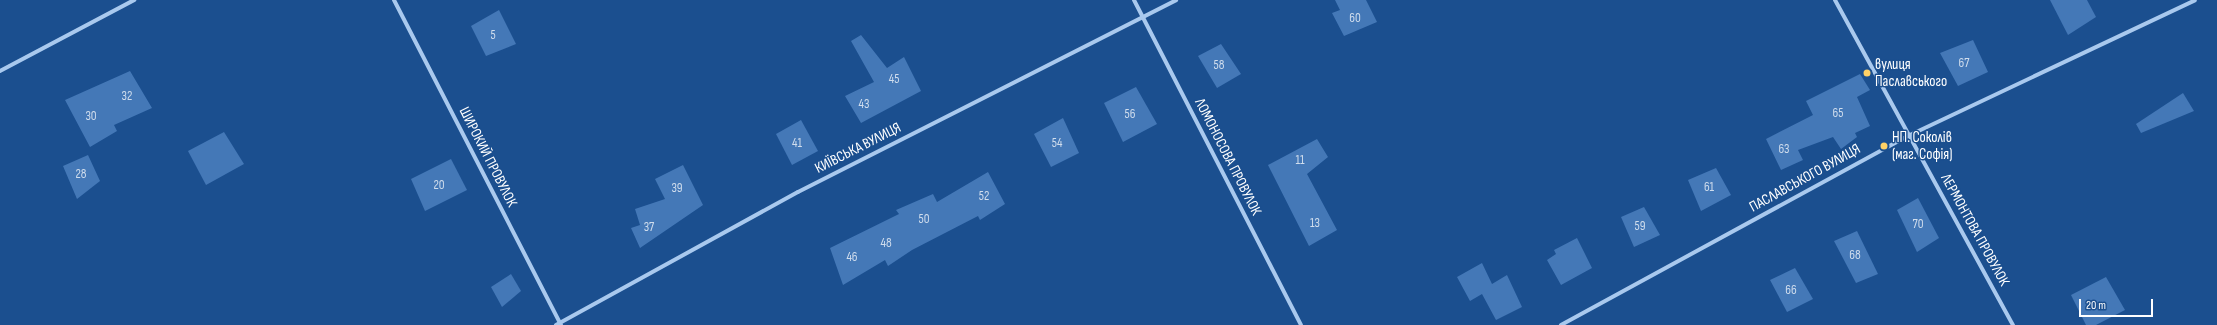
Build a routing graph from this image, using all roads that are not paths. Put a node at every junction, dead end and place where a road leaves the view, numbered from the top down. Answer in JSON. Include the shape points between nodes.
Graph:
{"nodes":[{"id":1,"x":134,"y":0,"type":"edge"},
{"id":2,"x":394,"y":0,"type":"edge"},
{"id":3,"x":1134,"y":0,"type":"edge"},
{"id":4,"x":1176,"y":0,"type":"edge"},
{"id":5,"x":1835,"y":0,"type":"edge"},
{"id":6,"x":2195,"y":0,"type":"edge"},
{"id":7,"x":1143,"y":17,"type":"junction"},
{"id":8,"x":0,"y":71,"type":"edge"},
{"id":9,"x":1910,"y":135,"type":"junction"},
{"id":10,"x":559,"y":324,"type":"edge"},
{"id":11,"x":1301,"y":325,"type":"edge"},
{"id":12,"x":1561,"y":325,"type":"edge"},
{"id":13,"x":2013,"y":325,"type":"edge"}],
"edges":[{"from":1,"to":8,"type":"street"},
{"from":2,"to":10,"type":"street","name":"ШИРОКИЙ ПРОВУЛОК"},
{"from":3,"to":7,"type":"street","name":"ЛОМОНОСОВА ПРОВУЛОК"},
{"from":4,"to":7,"type":"street","name":"КИЇВСЬКА ВУЛИЦЯ"},
{"from":5,"to":9,"type":"street","name":"ЛЕРМОНТОВА ПРОВУЛОК"},
{"from":6,"to":9,"type":"street","name":"ПАСЛАВСЬКОГО ВУЛИЦЯ"},
{"from":7,"to":10,"type":"street","name":"КИЇВСЬКА ВУЛИЦЯ","via":[[798,192]]},
{"from":7,"to":11,"type":"street","name":"ЛОМОНОСОВА ПРОВУЛОК"},
{"from":9,"to":12,"type":"street","name":"ПАСЛАВСЬКОГО ВУЛИЦЯ"},
{"from":9,"to":13,"type":"street","name":"ЛЕРМОНТОВА ПРОВУЛОК"}]}
